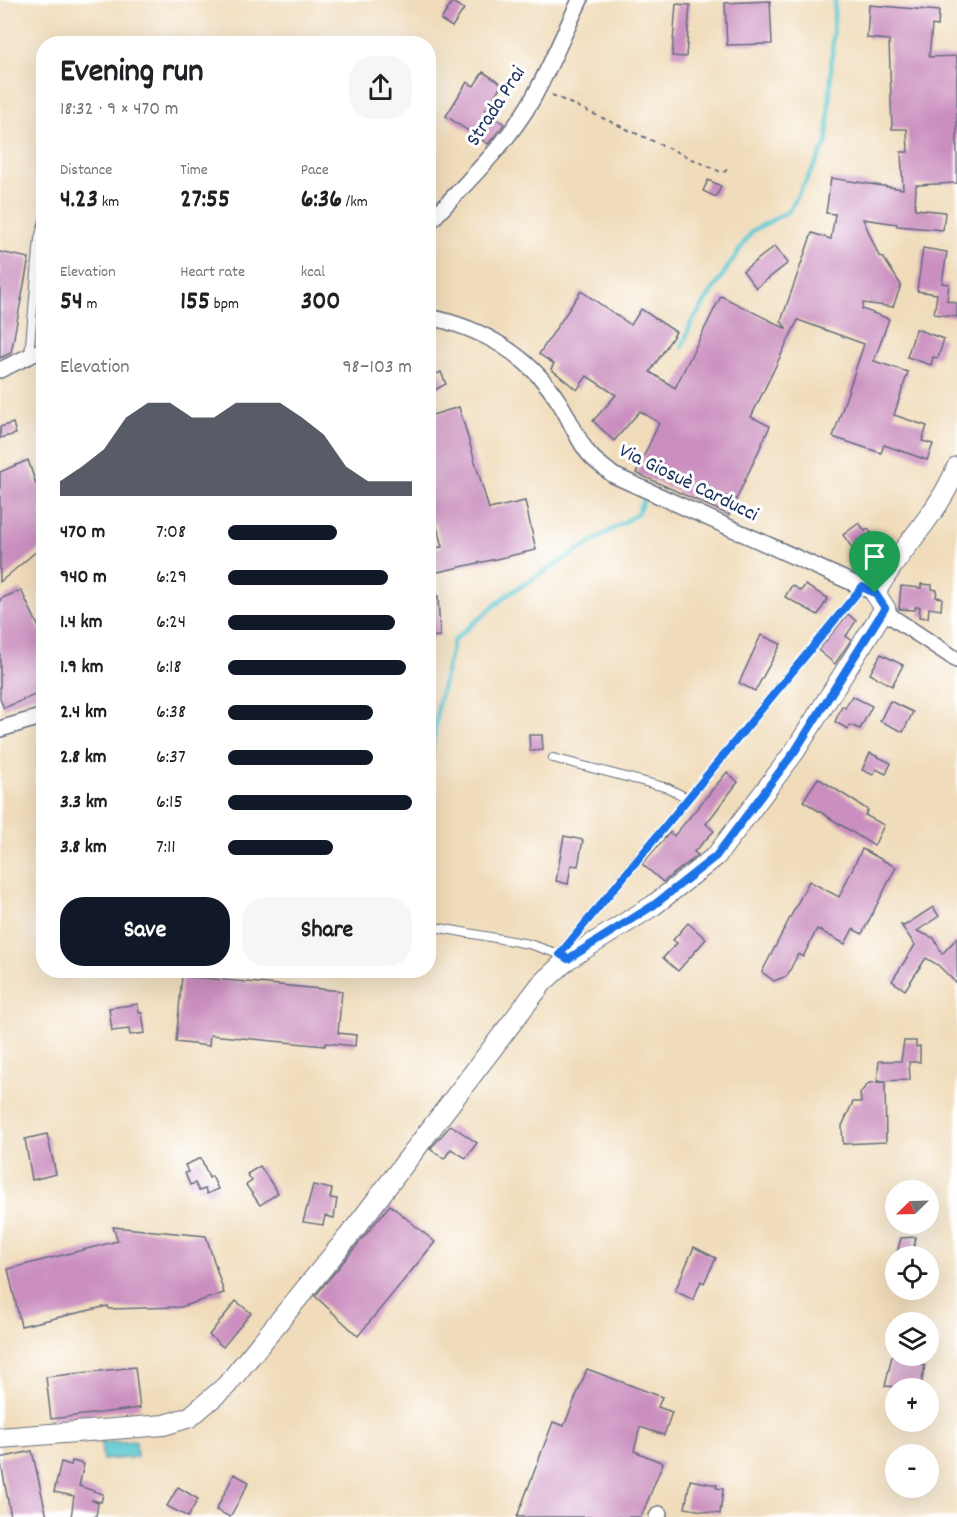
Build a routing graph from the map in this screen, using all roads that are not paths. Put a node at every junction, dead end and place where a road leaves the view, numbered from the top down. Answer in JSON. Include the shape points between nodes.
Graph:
{"nodes":[{"id":1,"x":580,"y":0,"type":"edge"},
{"id":2,"x":436,"y":216,"type":"edge"},
{"id":3,"x":36,"y":274,"type":"edge"},
{"id":4,"x":436,"y":318,"type":"edge"},
{"id":5,"x":36,"y":353,"type":"edge"},
{"id":6,"x":29,"y":357,"type":"junction"},
{"id":7,"x":0,"y":370,"type":"edge"},
{"id":8,"x":957,"y":467,"type":"edge"},
{"id":9,"x":874,"y":596,"type":"junction"},
{"id":10,"x":957,"y":660,"type":"edge"},
{"id":11,"x":36,"y":718,"type":"edge"},
{"id":12,"x":0,"y":729,"type":"edge"},
{"id":13,"x":553,"y":758,"type":"dead end"},
{"id":14,"x":687,"y":798,"type":"junction"},
{"id":15,"x":436,"y":927,"type":"edge"},
{"id":16,"x":564,"y":956,"type":"junction"},
{"id":17,"x":0,"y":1438,"type":"edge"}],
"edges":[{"from":1,"to":2,"type":"street","name":"Strada Prai","via":[[538,88],[492,157]]},
{"from":3,"to":6,"type":"lane"},
{"from":4,"to":9,"type":"street","name":"Via Giosuè Carducci","via":[[487,335],[528,363],[558,401],[587,452],[613,475]]},
{"from":5,"to":6,"type":"street"},
{"from":6,"to":7,"type":"street"},
{"from":8,"to":9,"type":"street","via":[[950,486],[884,576]]},
{"from":9,"to":10,"type":"street","name":"Via Giosuè Carducci","via":[[892,617]]},
{"from":9,"to":14,"type":"lane"},
{"from":9,"to":16,"type":"street","via":[[795,751],[716,856],[654,905]]},
{"from":11,"to":12,"type":"street"},
{"from":13,"to":14,"type":"lane","via":[[668,788]]},
{"from":14,"to":16,"type":"lane"},
{"from":15,"to":16,"type":"lane","via":[[529,944]]},
{"from":16,"to":17,"type":"street","via":[[356,1227],[210,1401],[189,1417],[164,1425]]}]}
